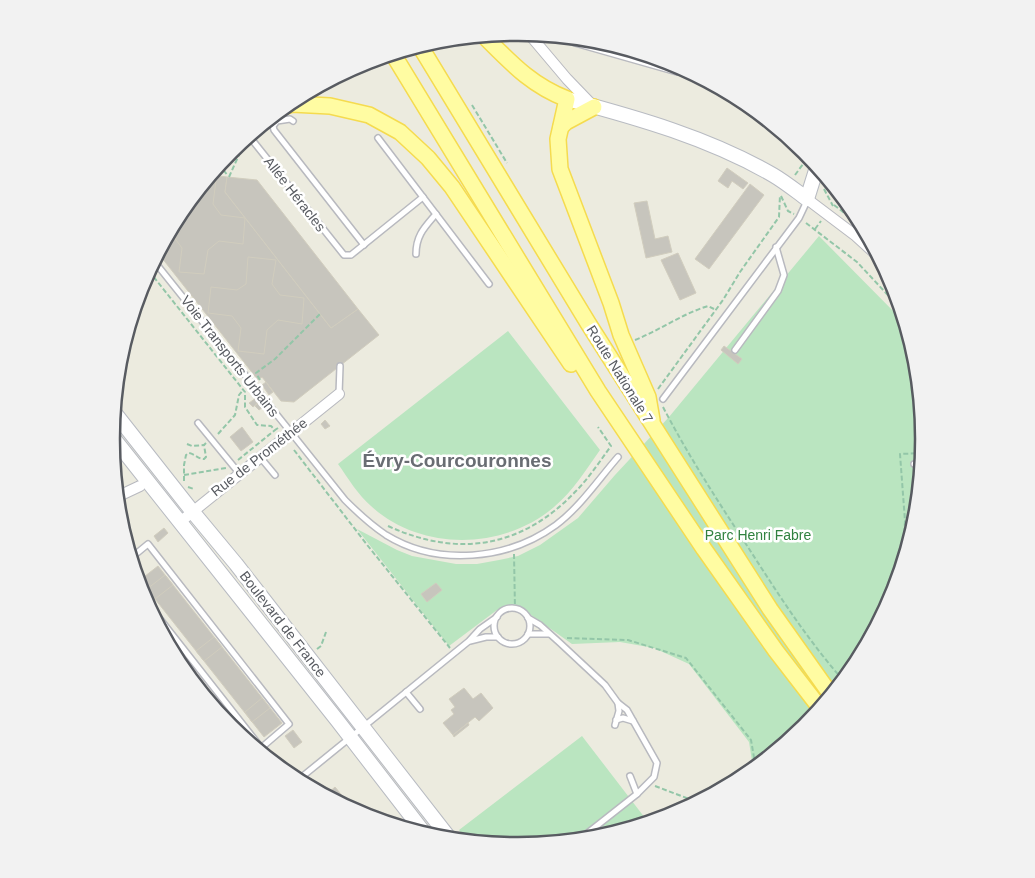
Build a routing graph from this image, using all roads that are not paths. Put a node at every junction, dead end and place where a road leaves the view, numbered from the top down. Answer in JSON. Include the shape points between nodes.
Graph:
{"nodes":[{"id":1,"x":490,"y":42,"type":"edge"},
{"id":2,"x":536,"y":42,"type":"edge"},
{"id":3,"x":602,"y":51,"type":"edge"},
{"id":4,"x":424,"y":53,"type":"edge"},
{"id":5,"x":396,"y":60,"type":"edge"},
{"id":6,"x":653,"y":65,"type":"edge"},
{"id":7,"x":568,"y":79,"type":"junction"},
{"id":8,"x":567,"y":99,"type":"junction"},
{"id":9,"x":303,"y":105,"type":"edge"},
{"id":10,"x":594,"y":107,"type":"junction"},
{"id":11,"x":278,"y":121,"type":"edge"},
{"id":12,"x":293,"y":121,"type":"dead end"},
{"id":13,"x":276,"y":122,"type":"edge"},
{"id":14,"x":561,"y":127,"type":"junction"},
{"id":15,"x":378,"y":138,"type":"dead end"},
{"id":16,"x":253,"y":142,"type":"edge"},
{"id":17,"x":815,"y":174,"type":"edge"},
{"id":18,"x":424,"y":197,"type":"junction"},
{"id":19,"x":807,"y":200,"type":"junction"},
{"id":20,"x":436,"y":214,"type":"junction"},
{"id":21,"x":377,"y":226,"type":"dead end"},
{"id":22,"x":381,"y":232,"type":"junction"},
{"id":23,"x":864,"y":243,"type":"edge"},
{"id":24,"x":364,"y":245,"type":"junction"},
{"id":25,"x":776,"y":247,"type":"junction"},
{"id":26,"x":416,"y":254,"type":"dead end"},
{"id":27,"x":159,"y":267,"type":"edge"},
{"id":28,"x":489,"y":284,"type":"dead end"},
{"id":29,"x":735,"y":350,"type":"dead end"},
{"id":30,"x":340,"y":366,"type":"dead end"},
{"id":31,"x":598,"y":391,"type":"junction"},
{"id":32,"x":339,"y":394,"type":"joint"},
{"id":33,"x":663,"y":399,"type":"dead end"},
{"id":34,"x":121,"y":421,"type":"edge"},
{"id":35,"x":198,"y":422,"type":"dead end"},
{"id":36,"x":653,"y":426,"type":"junction"},
{"id":37,"x":288,"y":435,"type":"junction"},
{"id":38,"x":120,"y":447,"type":"edge"},
{"id":39,"x":260,"y":457,"type":"junction"},
{"id":40,"x":618,"y":457,"type":"dead end"},
{"id":41,"x":239,"y":473,"type":"junction"},
{"id":42,"x":275,"y":475,"type":"dead end"},
{"id":43,"x":140,"y":486,"type":"dead end"},
{"id":44,"x":123,"y":494,"type":"edge"},
{"id":45,"x":192,"y":511,"type":"junction"},
{"id":46,"x":180,"y":522,"type":"junction"},
{"id":47,"x":137,"y":553,"type":"edge"},
{"id":48,"x":496,"y":618,"type":"junction"},
{"id":49,"x":528,"y":618,"type":"junction"},
{"id":50,"x":169,"y":630,"type":"edge"},
{"id":51,"x":528,"y":634,"type":"junction"},
{"id":52,"x":550,"y":634,"type":"junction"},
{"id":53,"x":498,"y":637,"type":"junction"},
{"id":54,"x":469,"y":641,"type":"junction"},
{"id":55,"x":827,"y":689,"type":"edge"},
{"id":56,"x":406,"y":692,"type":"junction"},
{"id":57,"x":816,"y":702,"type":"edge"},
{"id":58,"x":618,"y":703,"type":"junction"},
{"id":59,"x":420,"y":709,"type":"dead end"},
{"id":60,"x":634,"y":721,"type":"junction"},
{"id":61,"x":363,"y":726,"type":"junction"},
{"id":62,"x":248,"y":731,"type":"edge"},
{"id":63,"x":350,"y":738,"type":"junction"},
{"id":64,"x":264,"y":746,"type":"edge"},
{"id":65,"x":305,"y":775,"type":"edge"},
{"id":66,"x":630,"y":776,"type":"dead end"},
{"id":67,"x":637,"y":794,"type":"junction"},
{"id":68,"x":417,"y":823,"type":"edge"},
{"id":69,"x":443,"y":829,"type":"edge"},
{"id":70,"x":592,"y":829,"type":"edge"}],
"edges":[{"from":1,"to":8,"type":"main road","via":[[523,75]]},
{"from":2,"to":7,"type":"street"},
{"from":3,"to":6,"type":"lane"},
{"from":4,"to":36,"type":"main road","name":"Route Nationale 7"},
{"from":5,"to":31,"type":"main road","name":"Route Nationale 7"},
{"from":7,"to":8,"type":"street"},
{"from":7,"to":10,"type":"street"},
{"from":8,"to":10,"type":"main road"},
{"from":8,"to":14,"type":"main road"},
{"from":9,"to":31,"type":"main road","via":[[330,106],[369,115],[400,132],[428,158],[452,186],[581,379]]},
{"from":10,"to":14,"type":"main road"},
{"from":10,"to":19,"type":"main road","via":[[692,137],[773,175],[783,190]]},
{"from":11,"to":12,"type":"lane"},
{"from":13,"to":24,"type":"lane","via":[[274,130]]},
{"from":14,"to":36,"type":"main road","via":[[558,139],[560,169],[621,335],[648,397]]},
{"from":15,"to":18,"type":"lane"},
{"from":16,"to":24,"type":"lane","name":"Allée Héracles","via":[[341,253],[351,255]]},
{"from":17,"to":19,"type":"main road"},
{"from":18,"to":20,"type":"lane"},
{"from":18,"to":22,"type":"lane"},
{"from":19,"to":23,"type":"street"},
{"from":19,"to":25,"type":"lane","via":[[799,218]]},
{"from":20,"to":26,"type":"lane","via":[[418,236]]},
{"from":20,"to":28,"type":"lane"},
{"from":21,"to":22,"type":"lane"},
{"from":22,"to":24,"type":"lane"},
{"from":25,"to":29,"type":"lane","via":[[784,275],[778,291]]},
{"from":25,"to":33,"type":"lane"},
{"from":27,"to":37,"type":"lane","name":"Voie Transports Urbains","via":[[284,424]]},
{"from":30,"to":32,"type":"lane"},
{"from":31,"to":57,"type":"main road","name":"Route Nationale 7","via":[[704,549]]},
{"from":32,"to":37,"type":"street","name":"Rue de Prométhée"},
{"from":34,"to":45,"type":"main road","name":"Boulevard de France"},
{"from":35,"to":41,"type":"lane"},
{"from":36,"to":55,"type":"main road","name":"Route Nationale 7","via":[[770,609]]},
{"from":37,"to":39,"type":"street","name":"Rue de Prométhée"},
{"from":37,"to":40,"type":"lane","name":"Voie Transports Urbains","via":[[345,500],[387,536],[425,551],[472,556],[514,548],[538,537],[574,510]]},
{"from":38,"to":46,"type":"main road","name":"Boulevard de France"},
{"from":39,"to":41,"type":"street","name":"Rue de Prométhée"},
{"from":39,"to":42,"type":"lane"},
{"from":41,"to":45,"type":"street","name":"Rue de Prométhée"},
{"from":43,"to":44,"type":"street"},
{"from":45,"to":46,"type":"street","name":"Rue de Prométhée"},
{"from":45,"to":61,"type":"main road","name":"Boulevard de France"},
{"from":46,"to":63,"type":"main road","name":"Boulevard de France"},
{"from":47,"to":64,"type":"lane","via":[[148,544],[289,724]]},
{"from":48,"to":49,"type":"lane","via":[[503,611],[515,609]]},
{"from":48,"to":53,"type":"lane","via":[[494,626]]},
{"from":48,"to":54,"type":"lane"},
{"from":49,"to":51,"type":"lane"},
{"from":49,"to":52,"type":"lane"},
{"from":50,"to":62,"type":"lane"},
{"from":51,"to":52,"type":"lane"},
{"from":51,"to":53,"type":"lane","via":[[514,644]]},
{"from":52,"to":58,"type":"lane","via":[[605,685]]},
{"from":53,"to":54,"type":"lane"},
{"from":54,"to":56,"type":"lane"},
{"from":56,"to":59,"type":"lane"},
{"from":56,"to":61,"type":"lane"},
{"from":58,"to":60,"type":"lane"},
{"from":58,"to":60,"type":"lane","via":[[615,723],[627,718]]},
{"from":60,"to":67,"type":"lane","via":[[657,763],[654,777]]},
{"from":61,"to":63,"type":"lane"},
{"from":61,"to":69,"type":"main road","name":"Boulevard de France"},
{"from":63,"to":65,"type":"lane"},
{"from":63,"to":68,"type":"main road","name":"Boulevard de France"},
{"from":66,"to":67,"type":"lane"},
{"from":67,"to":70,"type":"lane"}]}
